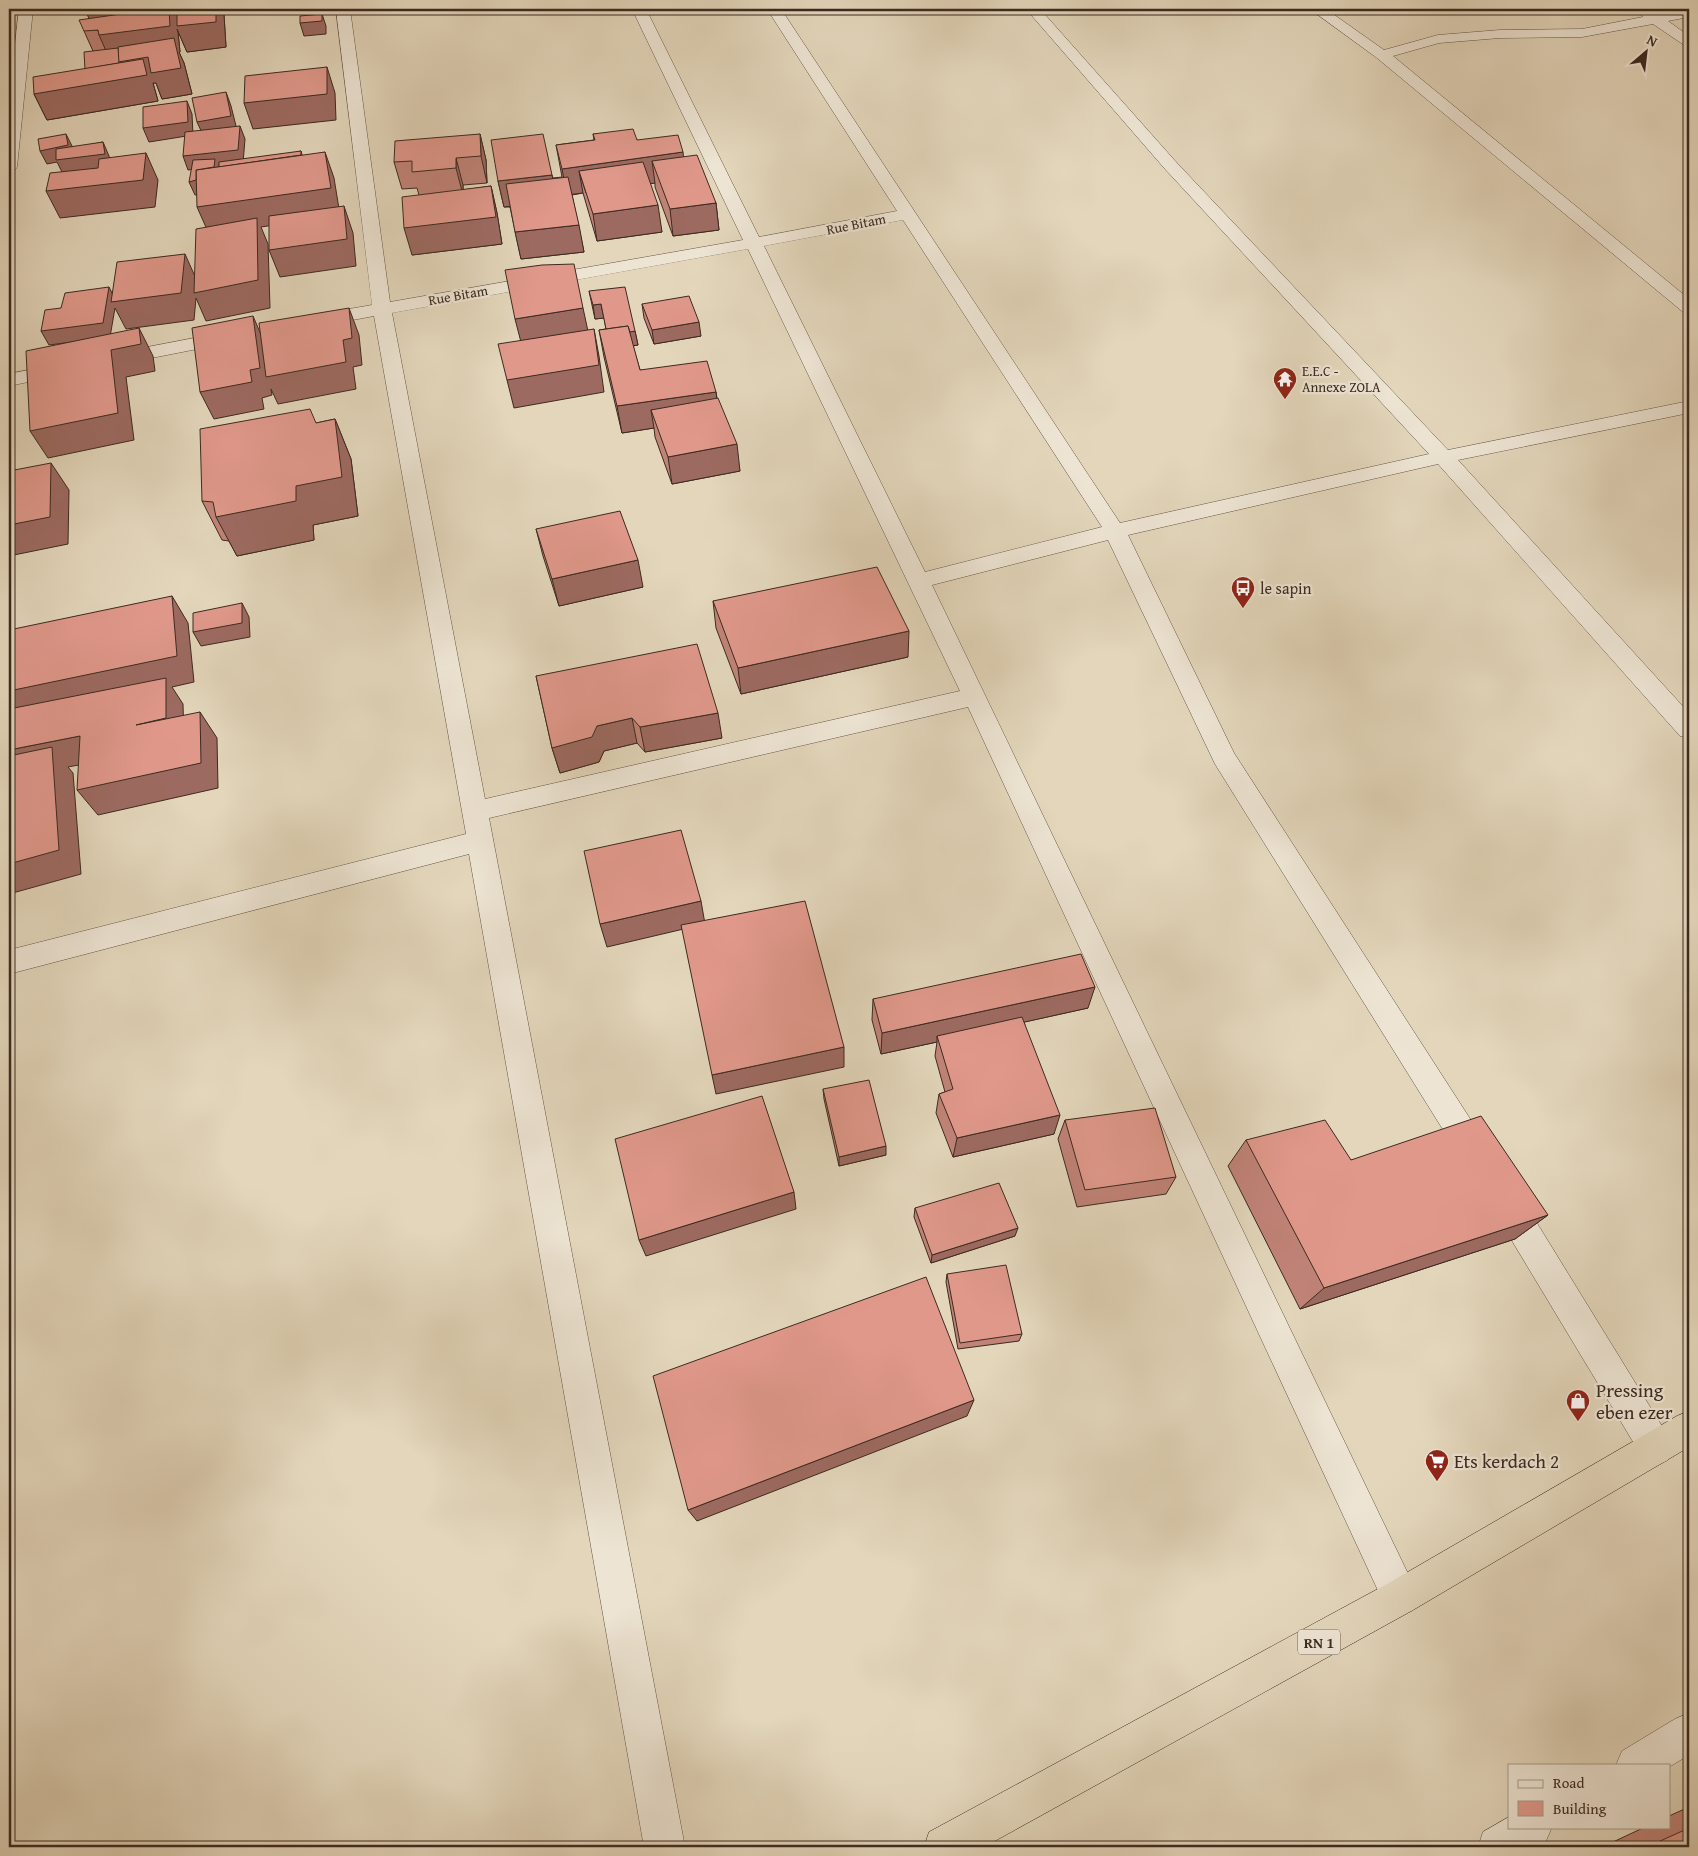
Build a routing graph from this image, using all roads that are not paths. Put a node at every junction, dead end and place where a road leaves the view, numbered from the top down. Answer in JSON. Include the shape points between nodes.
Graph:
{"nodes":[{"id":1,"x":343,"y":9,"type":"edge"},
{"id":2,"x":639,"y":9,"type":"edge"},
{"id":3,"x":774,"y":9,"type":"edge"},
{"id":4,"x":1032,"y":9,"type":"edge"},
{"id":5,"x":1317,"y":9,"type":"edge"},
{"id":6,"x":1640,"y":9,"type":"edge"},
{"id":7,"x":30,"y":10,"type":"edge"},
{"id":8,"x":1689,"y":14,"type":"edge"},
{"id":9,"x":9,"y":15,"type":"edge"},
{"id":10,"x":1656,"y":20,"type":"junction"},
{"id":11,"x":1689,"y":42,"type":"edge"},
{"id":12,"x":1382,"y":55,"type":"junction"},
{"id":13,"x":9,"y":167,"type":"edge"},
{"id":14,"x":907,"y":214,"type":"junction"},
{"id":15,"x":754,"y":244,"type":"junction"},
{"id":16,"x":382,"y":308,"type":"junction"},
{"id":17,"x":1689,"y":308,"type":"edge"},
{"id":18,"x":293,"y":325,"type":"edge"},
{"id":19,"x":244,"y":335,"type":"edge"},
{"id":20,"x":97,"y":363,"type":"edge"},
{"id":21,"x":78,"y":367,"type":"edge"},
{"id":22,"x":9,"y":380,"type":"edge"},
{"id":23,"x":1689,"y":407,"type":"edge"},
{"id":24,"x":1443,"y":457,"type":"junction"},
{"id":25,"x":1115,"y":531,"type":"junction"},
{"id":26,"x":918,"y":581,"type":"junction"},
{"id":27,"x":975,"y":696,"type":"junction"},
{"id":28,"x":1689,"y":729,"type":"edge"},
{"id":29,"x":475,"y":810,"type":"junction"},
{"id":30,"x":480,"y":841,"type":"junction"},
{"id":31,"x":9,"y":962,"type":"edge"},
{"id":32,"x":1689,"y":1428,"type":"edge"},
{"id":33,"x":1656,"y":1448,"type":"junction"},
{"id":34,"x":1400,"y":1598,"type":"junction"},
{"id":35,"x":1689,"y":1733,"type":"edge"},
{"id":36,"x":1638,"y":1764,"type":"edge"},
{"id":37,"x":1530,"y":1828,"type":"edge"},
{"id":38,"x":665,"y":1847,"type":"edge"},
{"id":39,"x":944,"y":1847,"type":"edge"},
{"id":40,"x":1498,"y":1847,"type":"edge"}],
"edges":[{"from":1,"to":16,"type":"street"},
{"from":2,"to":15,"type":"street"},
{"from":3,"to":14,"type":"street"},
{"from":4,"to":24,"type":"street","via":[[1171,166]]},
{"from":5,"to":12,"type":"street"},
{"from":6,"to":10,"type":"street"},
{"from":7,"to":9,"type":"street"},
{"from":7,"to":13,"type":"street"},
{"from":8,"to":10,"type":"street"},
{"from":10,"to":11,"type":"street"},
{"from":10,"to":12,"type":"street","via":[[1582,33],[1438,39]]},
{"from":12,"to":17,"type":"street"},
{"from":14,"to":15,"type":"street","name":"Rue Bitam"},
{"from":14,"to":25,"type":"street"},
{"from":15,"to":16,"type":"street","name":"Rue Bitam"},
{"from":15,"to":26,"type":"street"},
{"from":16,"to":18,"type":"street","name":"Rue Bitam"},
{"from":16,"to":29,"type":"street"},
{"from":19,"to":20,"type":"street"},
{"from":21,"to":22,"type":"street"},
{"from":23,"to":24,"type":"street"},
{"from":24,"to":25,"type":"street"},
{"from":24,"to":28,"type":"street"},
{"from":25,"to":26,"type":"street"},
{"from":25,"to":33,"type":"street","via":[[1224,757],[1501,1194]]},
{"from":26,"to":27,"type":"street"},
{"from":27,"to":29,"type":"street"},
{"from":27,"to":34,"type":"street"},
{"from":29,"to":30,"type":"street"},
{"from":30,"to":31,"type":"street"},
{"from":30,"to":38,"type":"street"},
{"from":32,"to":33,"type":"highway","number":"RN 1"},
{"from":33,"to":34,"type":"highway","number":"RN 1"},
{"from":34,"to":39,"type":"highway","number":"RN 1"},
{"from":35,"to":36,"type":"street"},
{"from":37,"to":40,"type":"street"}]}
